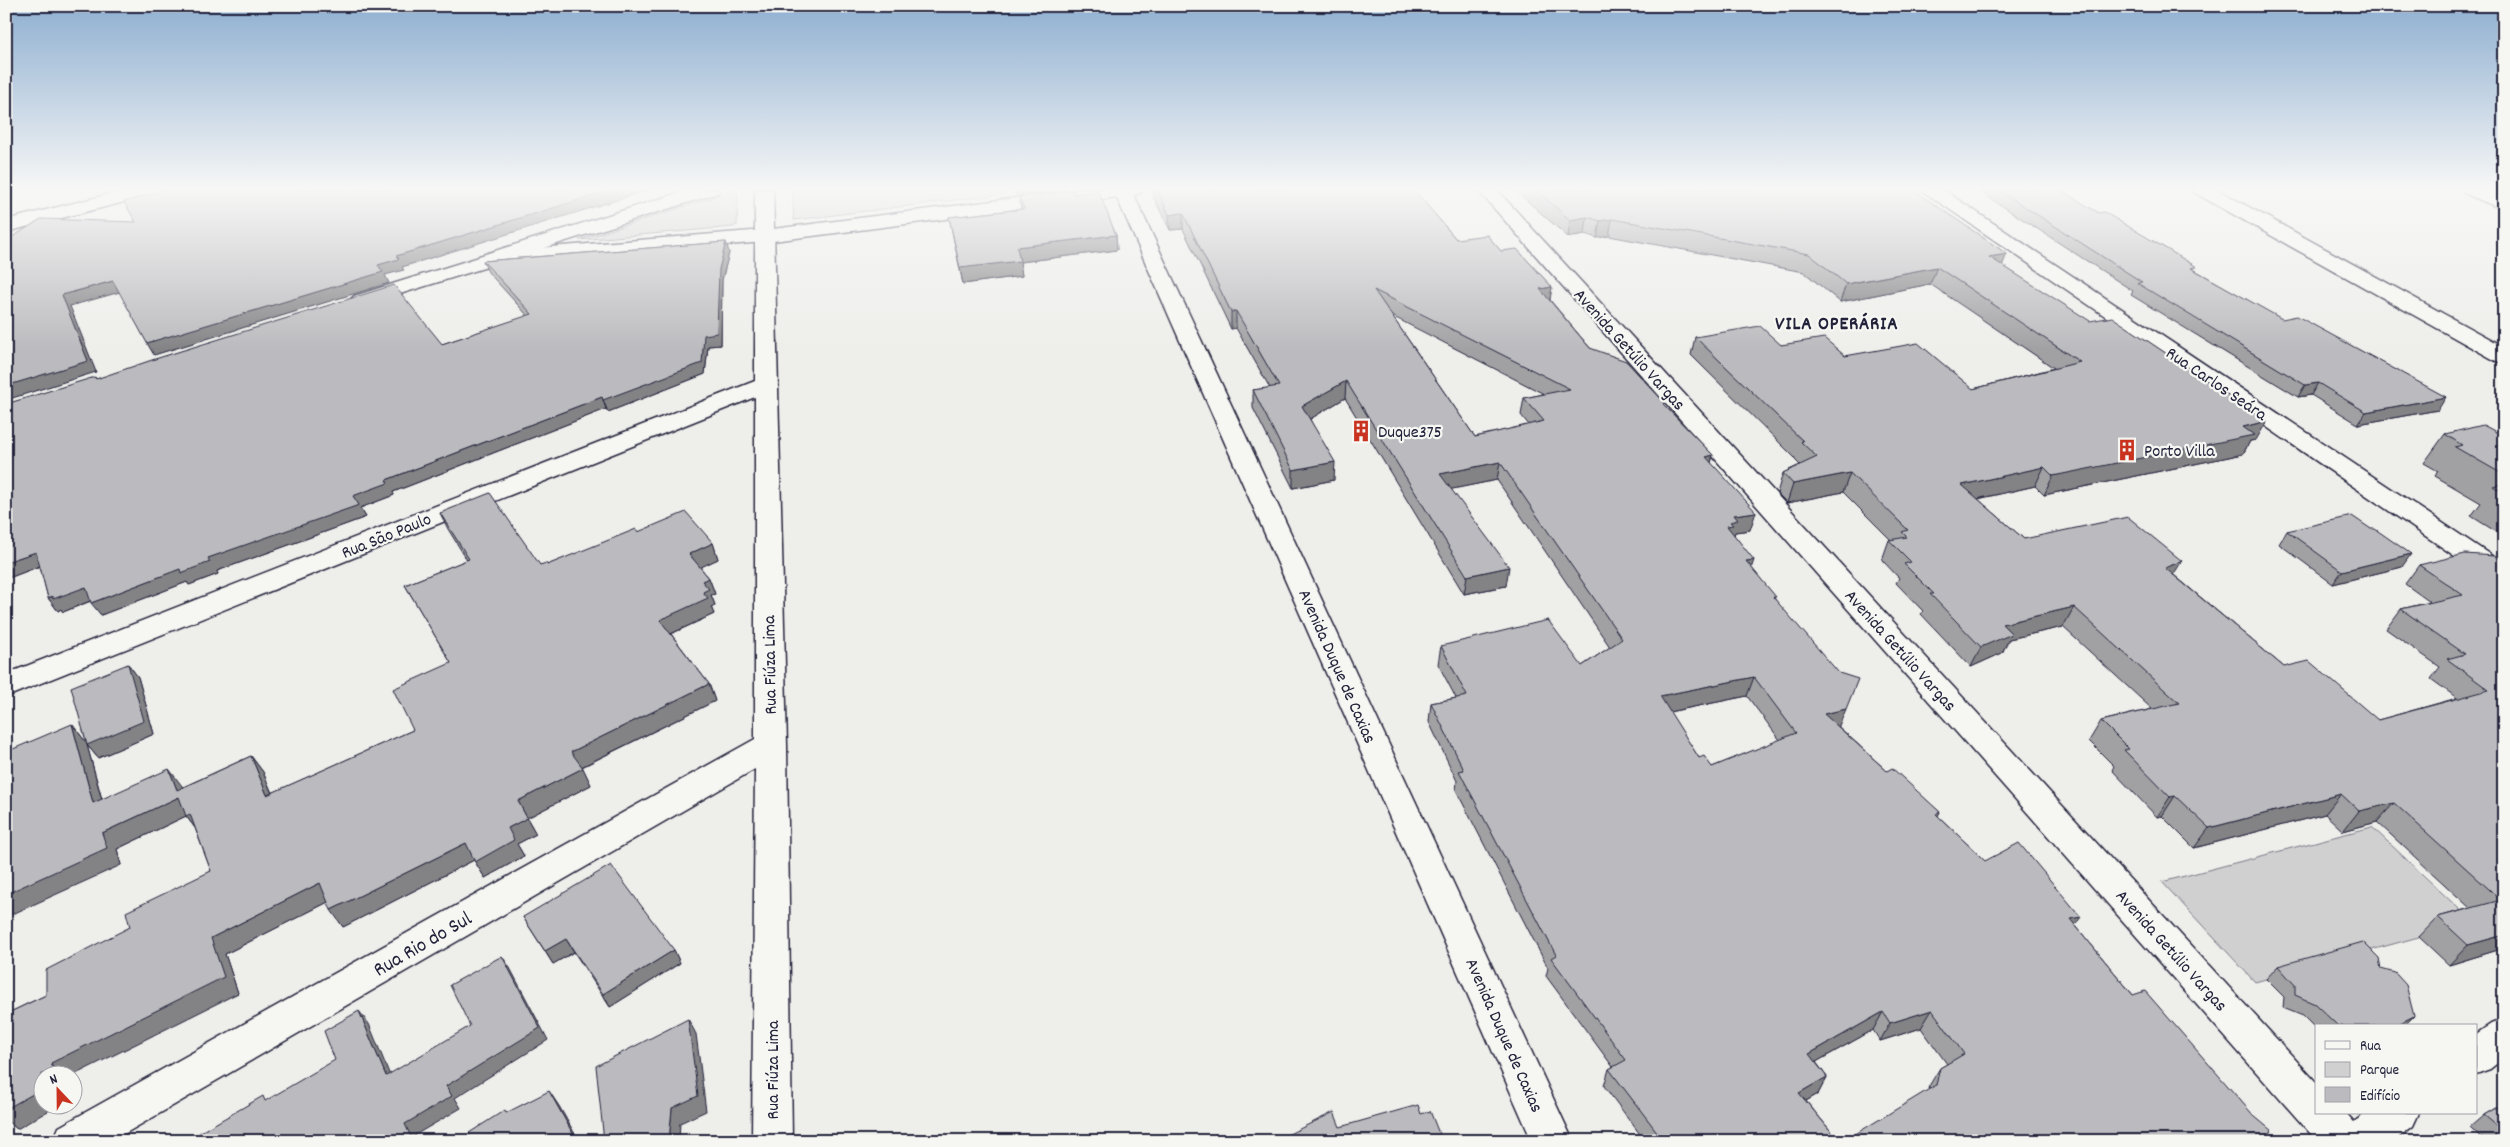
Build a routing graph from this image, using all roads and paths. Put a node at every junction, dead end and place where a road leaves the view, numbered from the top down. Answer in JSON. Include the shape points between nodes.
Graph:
{"nodes":[{"id":1,"x":544,"y":243,"type":"edge"},
{"id":2,"x":682,"y":243,"type":"edge"},
{"id":3,"x":765,"y":243,"type":"edge"},
{"id":4,"x":1151,"y":243,"type":"edge"},
{"id":5,"x":1534,"y":243,"type":"edge"},
{"id":6,"x":2008,"y":243,"type":"edge"},
{"id":7,"x":2299,"y":243,"type":"edge"},
{"id":8,"x":483,"y":262,"type":"junction"},
{"id":9,"x":337,"y":307,"type":"edge"},
{"id":10,"x":2504,"y":356,"type":"edge"},
{"id":11,"x":765,"y":384,"type":"junction"},
{"id":12,"x":2504,"y":577,"type":"edge"},
{"id":13,"x":6,"y":686,"type":"edge"},
{"id":14,"x":770,"y":745,"type":"junction"},
{"id":15,"x":2504,"y":1036,"type":"edge"},
{"id":16,"x":2478,"y":1055,"type":"edge"},
{"id":17,"x":2315,"y":1109,"type":"edge"},
{"id":18,"x":2320,"y":1114,"type":"edge"},
{"id":19,"x":2398,"y":1114,"type":"edge"},
{"id":20,"x":73,"y":1141,"type":"edge"},
{"id":21,"x":772,"y":1141,"type":"edge"},
{"id":22,"x":1553,"y":1141,"type":"edge"},
{"id":23,"x":2344,"y":1141,"type":"edge"},
{"id":24,"x":2361,"y":1141,"type":"edge"}],
"edges":[{"from":1,"to":8,"type":"street"},
{"from":2,"to":8,"type":"street","via":[[512,256]]},
{"from":3,"to":11,"type":"street","name":"Rua Fiúza Lima"},
{"from":4,"to":22,"type":"street","name":"Avenida Duque de Caxias"},
{"from":5,"to":17,"type":"street","name":"Avenida Getúlio Vargas"},
{"from":6,"to":12,"type":"street","name":"Rua Carlos Seára"},
{"from":7,"to":10,"type":"street"},
{"from":8,"to":9,"type":"street"},
{"from":11,"to":13,"type":"street","name":"Rua São Paulo"},
{"from":11,"to":14,"type":"street","name":"Rua Fiúza Lima"},
{"from":14,"to":20,"type":"street","name":"Rua Rio do Sul"},
{"from":14,"to":21,"type":"street","name":"Rua Fiúza Lima"},
{"from":15,"to":16,"type":"street"},
{"from":18,"to":23,"type":"street"},
{"from":19,"to":24,"type":"street"}]}
